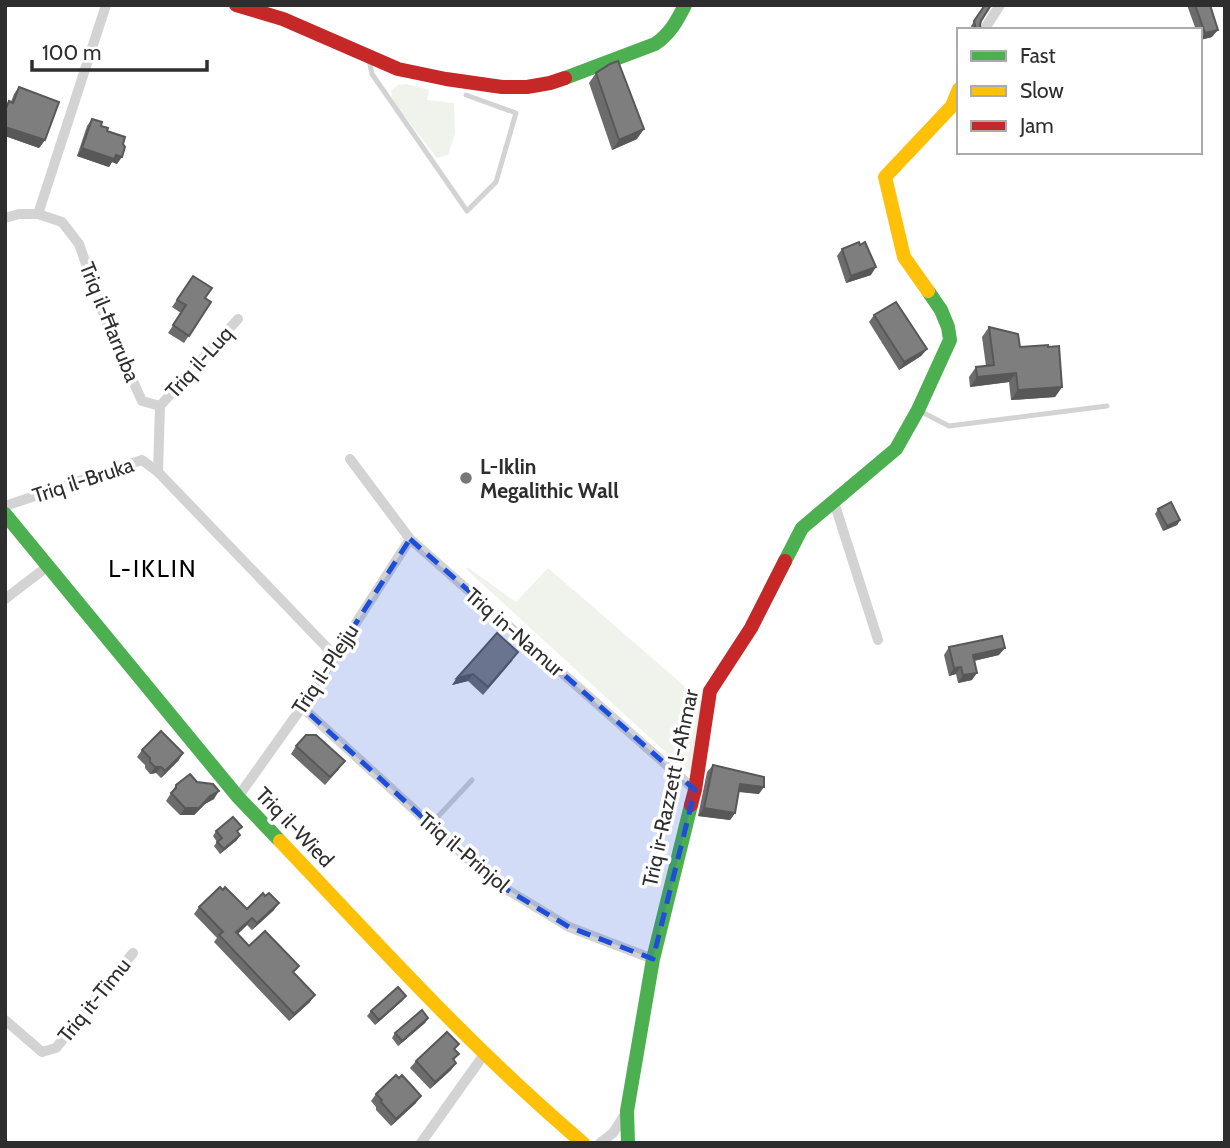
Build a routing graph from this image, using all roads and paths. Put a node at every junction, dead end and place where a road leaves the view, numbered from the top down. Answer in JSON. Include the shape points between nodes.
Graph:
{"nodes":[{"id":1,"x":106,"y":5,"type":"edge"},
{"id":2,"x":236,"y":5,"type":"edge"},
{"id":3,"x":685,"y":5,"type":"edge"},
{"id":4,"x":1000,"y":5,"type":"edge"},
{"id":5,"x":985,"y":28,"type":"edge"},
{"id":6,"x":369,"y":56,"type":"junction"},
{"id":7,"x":957,"y":94,"type":"edge"},
{"id":8,"x":466,"y":95,"type":"dead end"},
{"id":9,"x":38,"y":214,"type":"junction"},
{"id":10,"x":5,"y":218,"type":"edge"},
{"id":11,"x":238,"y":319,"type":"dead end"},
{"id":12,"x":160,"y":405,"type":"junction"},
{"id":13,"x":1107,"y":407,"type":"dead end"},
{"id":14,"x":918,"y":410,"type":"junction"},
{"id":15,"x":350,"y":460,"type":"dead end"},
{"id":16,"x":158,"y":472,"type":"junction"},
{"id":17,"x":834,"y":502,"type":"junction"},
{"id":18,"x":5,"y":506,"type":"edge"},
{"id":19,"x":5,"y":514,"type":"edge"},
{"id":20,"x":410,"y":540,"type":"junction"},
{"id":21,"x":48,"y":566,"type":"junction"},
{"id":22,"x":5,"y":599,"type":"edge"},
{"id":23,"x":878,"y":640,"type":"dead end"},
{"id":24,"x":334,"y":655,"type":"junction"},
{"id":25,"x":302,"y":706,"type":"junction"},
{"id":26,"x":471,"y":780,"type":"dead end"},
{"id":27,"x":695,"y":790,"type":"junction"},
{"id":28,"x":238,"y":797,"type":"junction"},
{"id":29,"x":430,"y":825,"type":"junction"},
{"id":30,"x":133,"y":953,"type":"dead end"},
{"id":31,"x":653,"y":959,"type":"junction"},
{"id":32,"x":5,"y":1020,"type":"edge"},
{"id":33,"x":485,"y":1053,"type":"junction"},
{"id":34,"x":627,"y":1111,"type":"junction"},
{"id":35,"x":421,"y":1143,"type":"edge"},
{"id":36,"x":583,"y":1143,"type":"edge"},
{"id":37,"x":600,"y":1143,"type":"edge"},
{"id":38,"x":628,"y":1143,"type":"edge"}],
"edges":[{"from":1,"to":9,"type":"street"},
{"from":2,"to":6,"type":"street","via":[[284,19]]},
{"from":3,"to":6,"type":"street","via":[[667,37],[655,44],[550,83],[527,87],[446,79],[398,69]]},
{"from":4,"to":5,"type":"street"},
{"from":6,"to":8,"type":"lane","via":[[372,74],[467,211],[496,182],[516,113]]},
{"from":7,"to":14,"type":"street","name":"Triq ir-Razzett l-Aħmar","via":[[952,106],[885,177],[904,257],[941,310],[950,340]]},
{"from":9,"to":10,"type":"street"},
{"from":9,"to":12,"type":"street","name":"Triq il-Ħarruba","via":[[62,222],[79,244],[106,321],[142,401]]},
{"from":11,"to":12,"type":"street","name":"Triq il-Luq"},
{"from":12,"to":16,"type":"street"},
{"from":13,"to":14,"type":"lane","via":[[950,426]]},
{"from":14,"to":17,"type":"street","name":"Triq ir-Razzett l-Aħmar","via":[[896,449]]},
{"from":15,"to":20,"type":"street","name":"Triq in-Namur"},
{"from":16,"to":18,"type":"street","name":"Triq il-Bruka","via":[[142,460]]},
{"from":16,"to":24,"type":"street"},
{"from":17,"to":23,"type":"street"},
{"from":17,"to":27,"type":"street","name":"Triq ir-Razzett l-Aħmar","via":[[802,528],[751,628],[710,691]]},
{"from":19,"to":21,"type":"street","name":"Triq il-Wied"},
{"from":20,"to":24,"type":"street","name":"Triq il-Plejju"},
{"from":20,"to":27,"type":"street","name":"Triq in-Namur"},
{"from":21,"to":22,"type":"street"},
{"from":21,"to":28,"type":"street","name":"Triq il-Wied"},
{"from":24,"to":25,"type":"street","name":"Triq il-Plejju"},
{"from":25,"to":28,"type":"street","name":"Triq il-Plejju"},
{"from":25,"to":29,"type":"street","name":"Triq il-Prinjol"},
{"from":26,"to":29,"type":"lane"},
{"from":27,"to":31,"type":"street","name":"Triq ir-Razzett l-Aħmar"},
{"from":28,"to":33,"type":"street","name":"Triq il-Wied"},
{"from":29,"to":31,"type":"street","name":"Triq il-Prinjol","via":[[491,880],[569,927]]},
{"from":30,"to":32,"type":"street","name":"Triq it-Timu","via":[[56,1048],[42,1052]]},
{"from":31,"to":34,"type":"street","name":"Triq ir-Razzett l-Aħmar"},
{"from":33,"to":35,"type":"street"},
{"from":33,"to":36,"type":"street","name":"Triq il-Wied"},
{"from":34,"to":37,"type":"street","name":"Triq ir-Razzett l-Aħmar"},
{"from":34,"to":38,"type":"street","name":"Triq ir-Razzett l-Aħmar"}]}
